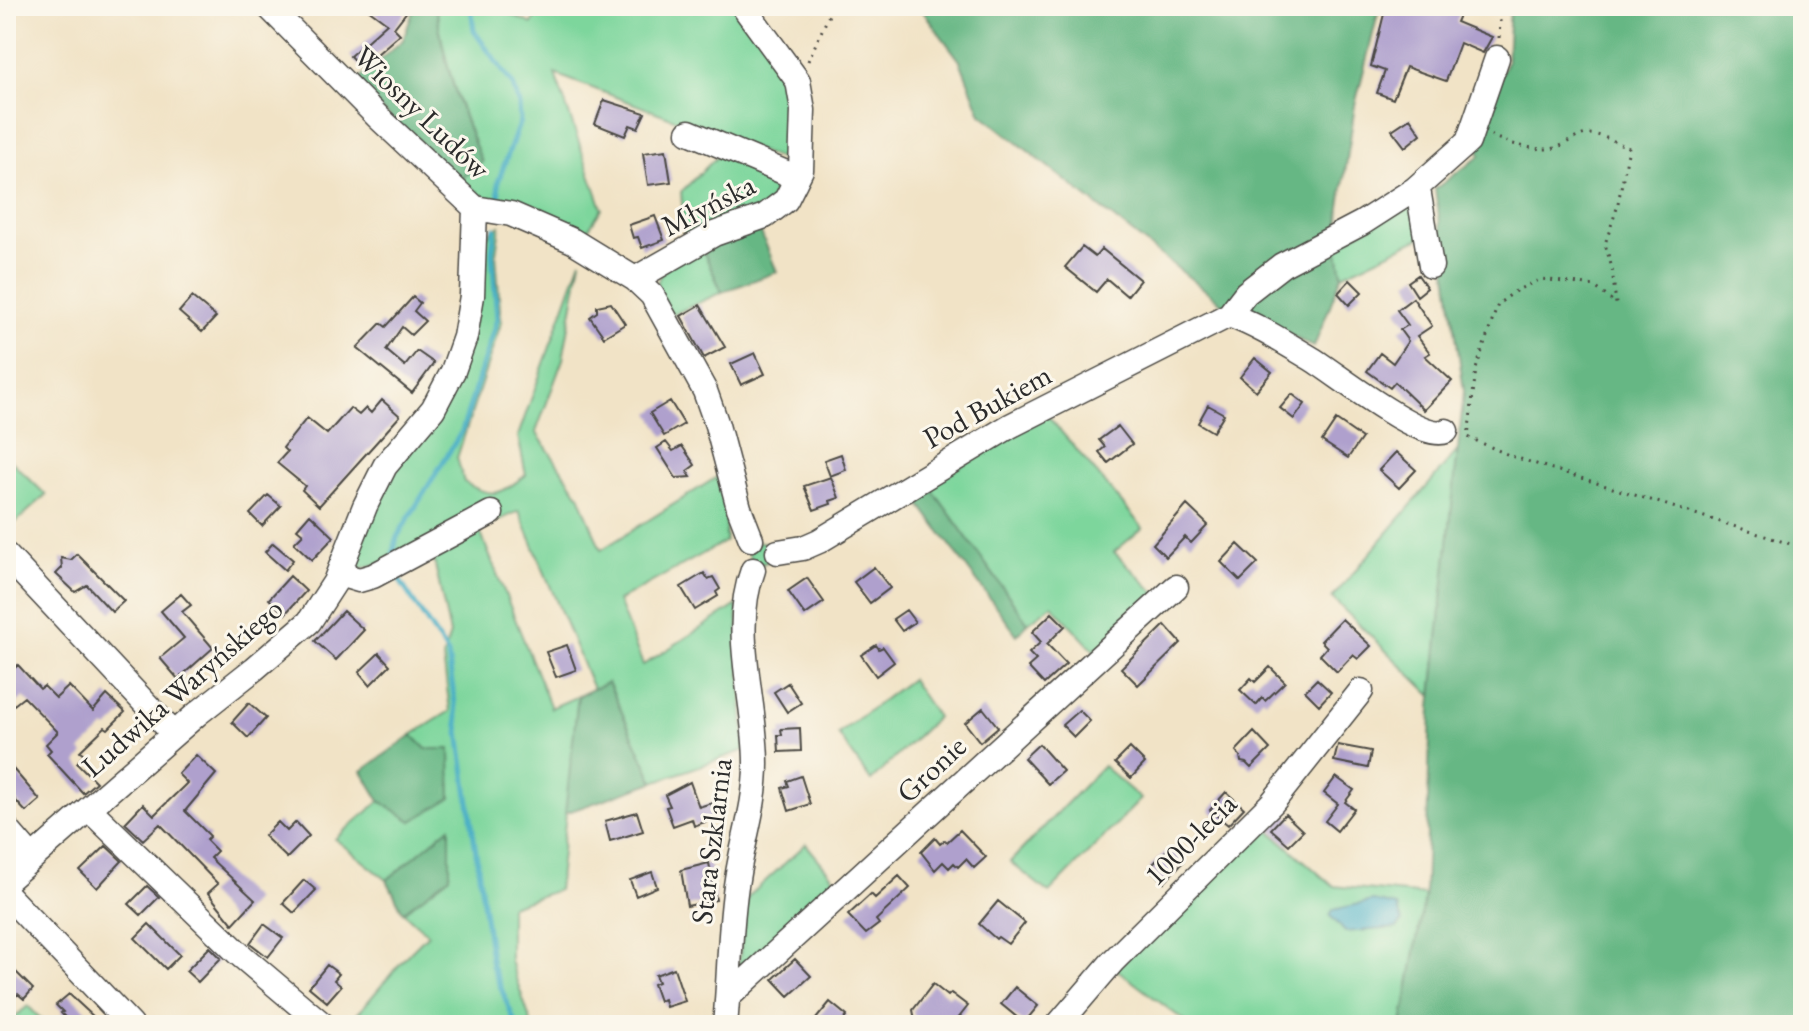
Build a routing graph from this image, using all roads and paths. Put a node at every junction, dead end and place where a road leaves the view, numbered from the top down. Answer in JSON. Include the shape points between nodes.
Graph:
{"nodes":[{"id":1,"x":268,"y":6,"type":"edge"},
{"id":2,"x":743,"y":6,"type":"edge"},
{"id":3,"x":833,"y":6,"type":"edge"},
{"id":4,"x":1501,"y":6,"type":"edge"},
{"id":5,"x":1497,"y":58,"type":"joint"},
{"id":6,"x":798,"y":81,"type":"junction"},
{"id":7,"x":1474,"y":124,"type":"junction"},
{"id":8,"x":689,"y":132,"type":"dead end"},
{"id":9,"x":795,"y":182,"type":"junction"},
{"id":10,"x":1415,"y":189,"type":"junction"},
{"id":11,"x":475,"y":208,"type":"junction"},
{"id":12,"x":1431,"y":266,"type":"dead end"},
{"id":13,"x":635,"y":279,"type":"junction"},
{"id":14,"x":1229,"y":315,"type":"junction"},
{"id":15,"x":1446,"y":431,"type":"dead end"},
{"id":16,"x":491,"y":513,"type":"dead end"},
{"id":17,"x":751,"y":539,"type":"junction"},
{"id":18,"x":1803,"y":548,"type":"edge"},
{"id":19,"x":778,"y":552,"type":"junction"},
{"id":20,"x":6,"y":555,"type":"edge"},
{"id":21,"x":753,"y":570,"type":"junction"},
{"id":22,"x":339,"y":574,"type":"junction"},
{"id":23,"x":1176,"y":587,"type":"dead end"},
{"id":24,"x":1361,"y":691,"type":"dead end"},
{"id":25,"x":174,"y":734,"type":"junction"},
{"id":26,"x":89,"y":809,"type":"junction"},
{"id":27,"x":6,"y":828,"type":"edge"},
{"id":28,"x":32,"y":858,"type":"junction"},
{"id":29,"x":6,"y":881,"type":"edge"},
{"id":30,"x":6,"y":894,"type":"edge"},
{"id":31,"x":728,"y":997,"type":"junction"},
{"id":32,"x":131,"y":1025,"type":"edge"},
{"id":33,"x":323,"y":1025,"type":"edge"},
{"id":34,"x":725,"y":1025,"type":"edge"},
{"id":35,"x":1058,"y":1025,"type":"edge"}],
"edges":[{"from":1,"to":11,"type":"street","name":"Wiosny Ludów"},
{"from":2,"to":6,"type":"street","name":"Młyńska"},
{"from":3,"to":6,"type":"path"},
{"from":4,"to":5,"type":"path"},
{"from":5,"to":7,"type":"street","name":"Pod Bukiem"},
{"from":6,"to":9,"type":"street","name":"Młyńska","via":[[803,110],[801,170]]},
{"from":7,"to":10,"type":"street","name":"Pod Bukiem","via":[[1468,142]]},
{"from":7,"to":18,"type":"path","via":[[1498,140],[1526,146],[1554,149],[1585,134],[1629,148],[1605,244],[1616,304],[1594,286],[1541,279],[1498,304],[1476,369],[1468,437],[1511,456]]},
{"from":8,"to":9,"type":"street","via":[[786,173]]},
{"from":9,"to":13,"type":"street","name":"Młyńska","via":[[786,200],[765,216],[714,234]]},
{"from":10,"to":12,"type":"street"},
{"from":10,"to":14,"type":"street","name":"Pod Bukiem","via":[[1282,265],[1246,293]]},
{"from":11,"to":13,"type":"street","name":"Wiosny Ludów","via":[[511,214],[573,241]]},
{"from":11,"to":22,"type":"street","name":"Ludwika Waryńskiego","via":[[472,296],[453,371],[433,409],[385,466]]},
{"from":13,"to":17,"type":"street","name":"Wiosny Ludów","via":[[652,295],[705,391]]},
{"from":14,"to":15,"type":"street","via":[[1314,360],[1399,418],[1430,433]]},
{"from":14,"to":19,"type":"street","name":"Pod Bukiem","via":[[1010,426],[819,541]]},
{"from":16,"to":22,"type":"street","via":[[373,576],[359,580]]},
{"from":17,"to":19,"type":"street","via":[[768,538]]},
{"from":17,"to":21,"type":"street","name":"Wiosny Ludów","via":[[742,552]]},
{"from":19,"to":21,"type":"street","via":[[773,567]]},
{"from":20,"to":25,"type":"street"},
{"from":21,"to":31,"type":"street","name":"Stara Szklarnia","via":[[743,607],[756,763],[754,801],[737,878]]},
{"from":22,"to":25,"type":"street","name":"Ludwika Waryńskiego","via":[[309,622]]},
{"from":23,"to":31,"type":"street","name":"Gronie"},
{"from":24,"to":35,"type":"street","name":"1000-lecia","via":[[1272,803],[1113,961]]},
{"from":25,"to":26,"type":"street","name":"Ludwika Waryńskiego"},
{"from":26,"to":28,"type":"street","name":"Ludwika Waryńskiego"},
{"from":26,"to":33,"type":"street","via":[[238,953]]},
{"from":27,"to":28,"type":"street"},
{"from":28,"to":29,"type":"street","name":"Ludwika Waryńskiego"},
{"from":30,"to":32,"type":"street"},
{"from":31,"to":34,"type":"street","name":"Stara Szklarnia"}]}
